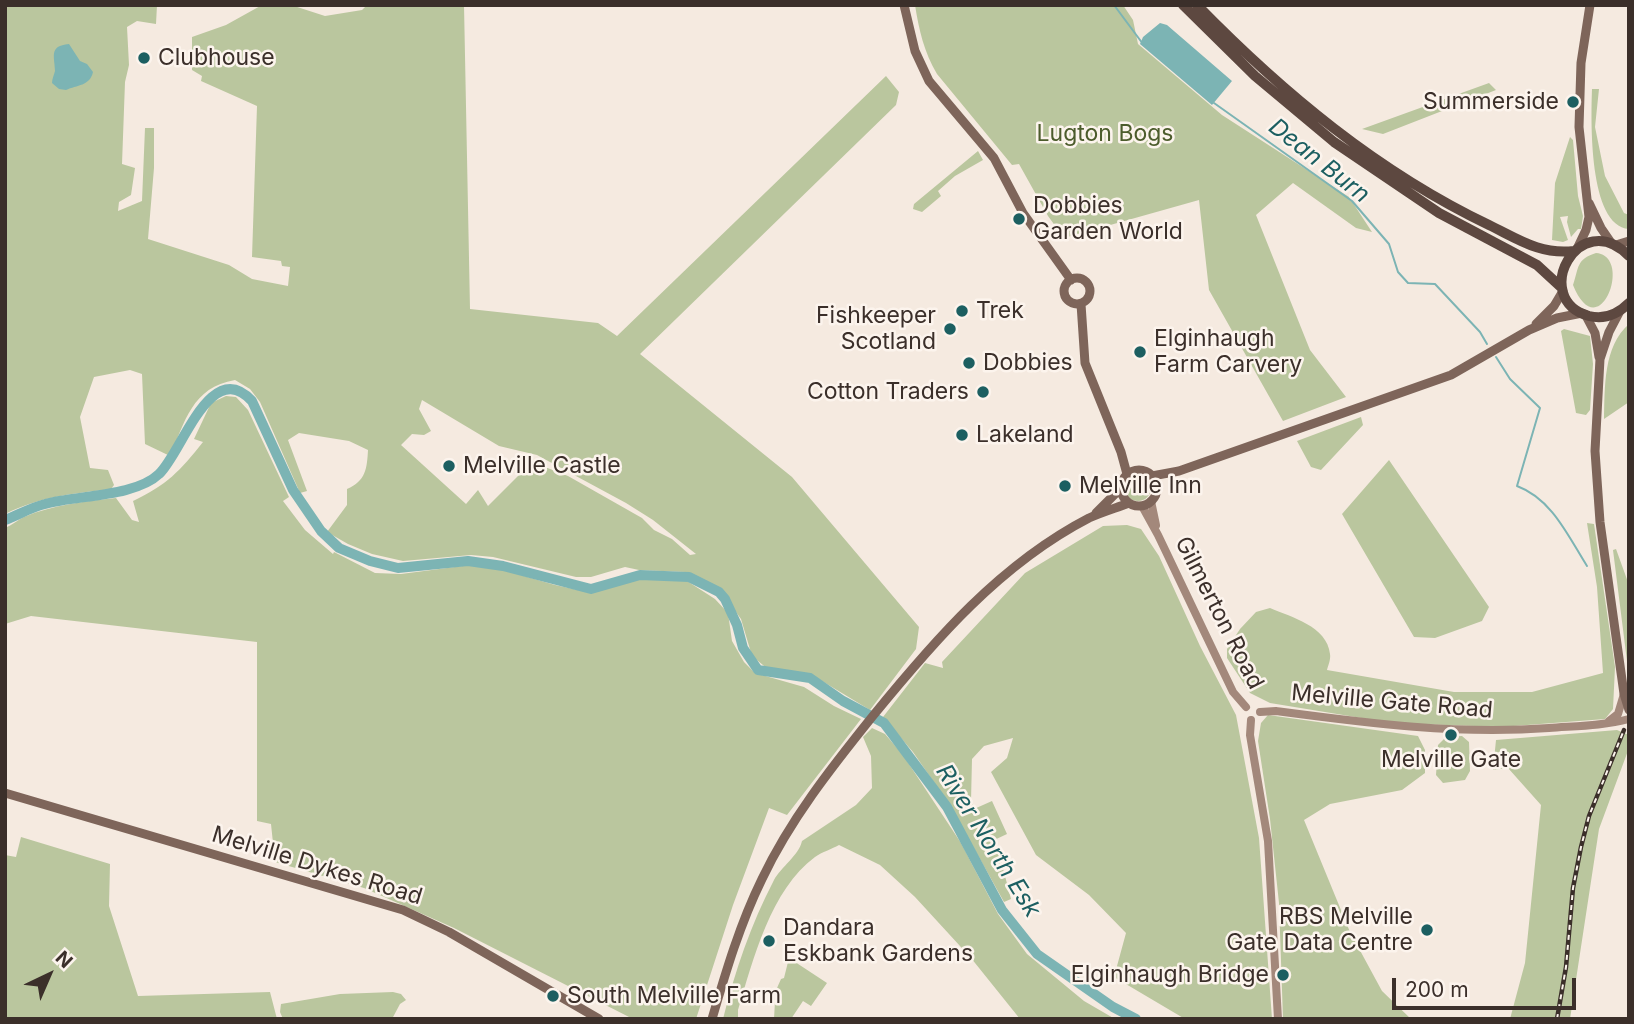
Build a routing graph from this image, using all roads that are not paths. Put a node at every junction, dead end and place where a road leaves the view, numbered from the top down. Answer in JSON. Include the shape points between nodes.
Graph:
{"nodes":[{"id":1,"x":904,"y":5,"type":"edge"},
{"id":2,"x":1183,"y":5,"type":"edge"},
{"id":3,"x":1197,"y":5,"type":"edge"},
{"id":4,"x":1590,"y":5,"type":"edge"},
{"id":5,"x":1587,"y":198,"type":"junction"},
{"id":6,"x":1629,"y":242,"type":"edge"},
{"id":7,"x":1614,"y":244,"type":"junction"},
{"id":8,"x":1575,"y":250,"type":"junction"},
{"id":9,"x":1629,"y":256,"type":"edge"},
{"id":10,"x":1071,"y":280,"type":"junction"},
{"id":11,"x":1563,"y":290,"type":"junction"},
{"id":12,"x":1081,"y":304,"type":"junction"},
{"id":13,"x":1625,"y":308,"type":"edge"},
{"id":14,"x":1583,"y":313,"type":"junction"},
{"id":15,"x":1529,"y":330,"type":"junction"},
{"id":16,"x":1600,"y":359,"type":"junction"},
{"id":17,"x":1179,"y":471,"type":"junction"},
{"id":18,"x":1131,"y":472,"type":"junction"},
{"id":19,"x":1152,"y":476,"type":"junction"},
{"id":20,"x":1121,"y":489,"type":"junction"},
{"id":21,"x":1157,"y":491,"type":"junction"},
{"id":22,"x":1151,"y":501,"type":"junction"},
{"id":23,"x":1129,"y":503,"type":"junction"},
{"id":24,"x":1142,"y":506,"type":"junction"},
{"id":25,"x":1092,"y":517,"type":"junction"},
{"id":26,"x":1158,"y":535,"type":"junction"},
{"id":27,"x":1624,"y":694,"type":"junction"},
{"id":28,"x":1246,"y":707,"type":"junction"},
{"id":29,"x":1629,"y":710,"type":"edge"},
{"id":30,"x":1260,"y":712,"type":"junction"},
{"id":31,"x":1629,"y":719,"type":"edge"},
{"id":32,"x":1251,"y":720,"type":"junction"},
{"id":33,"x":1603,"y":724,"type":"junction"},
{"id":34,"x":5,"y":793,"type":"edge"},
{"id":35,"x":599,"y":1019,"type":"edge"},
{"id":36,"x":712,"y":1019,"type":"edge"},
{"id":37,"x":1278,"y":1019,"type":"edge"}],
"edges":[{"from":1,"to":10,"type":"main road","via":[[915,51],[929,81],[994,158],[1029,222]]},
{"from":2,"to":11,"type":"highway","via":[[1255,76],[1334,142],[1413,197],[1537,265]]},
{"from":3,"to":8,"type":"highway","via":[[1305,106],[1416,186],[1538,249]]},
{"from":4,"to":5,"type":"main road","via":[[1579,94]]},
{"from":5,"to":7,"type":"main road"},
{"from":5,"to":8,"type":"main road","via":[[1586,230]]},
{"from":6,"to":7,"type":"main road"},
{"from":7,"to":8,"type":"highway","via":[[1591,242]]},
{"from":7,"to":9,"type":"highway"},
{"from":8,"to":11,"type":"highway","via":[[1563,268]]},
{"from":10,"to":12,"type":"main road","via":[[1065,296],[1073,304]]},
{"from":10,"to":12,"type":"main road","via":[[1084,280],[1089,287],[1090,295]]},
{"from":11,"to":14,"type":"highway","via":[[1571,305]]},
{"from":11,"to":15,"type":"main road","via":[[1554,306]]},
{"from":12,"to":18,"type":"main road","via":[[1085,363]]},
{"from":13,"to":14,"type":"highway","via":[[1601,317]]},
{"from":13,"to":16,"type":"main road","via":[[1609,332]]},
{"from":14,"to":15,"type":"main road"},
{"from":14,"to":16,"type":"main road","via":[[1595,333]]},
{"from":15,"to":17,"type":"main road","via":[[1451,375]]},
{"from":16,"to":27,"type":"main road","via":[[1595,421],[1598,495]]},
{"from":17,"to":19,"type":"main road"},
{"from":17,"to":21,"type":"main road"},
{"from":18,"to":19,"type":"main road","via":[[1145,471]]},
{"from":18,"to":20,"type":"main road"},
{"from":19,"to":21,"type":"main road"},
{"from":20,"to":23,"type":"main road"},
{"from":20,"to":25,"type":"main road"},
{"from":21,"to":22,"type":"main road"},
{"from":22,"to":24,"type":"main road"},
{"from":22,"to":26,"type":"main road","name":"Gilmerton Road"},
{"from":23,"to":24,"type":"main road"},
{"from":23,"to":25,"type":"main road"},
{"from":24,"to":26,"type":"main road","name":"Gilmerton Road"},
{"from":25,"to":36,"type":"main road","via":[[1025,559],[977,600],[930,647],[814,792],[761,880]]},
{"from":26,"to":28,"type":"main road","name":"Gilmerton Road","via":[[1233,692]]},
{"from":27,"to":29,"type":"main road"},
{"from":27,"to":33,"type":"main road","via":[[1618,714]]},
{"from":28,"to":30,"type":"main road","via":[[1254,704]]},
{"from":28,"to":32,"type":"main road","via":[[1244,714]]},
{"from":30,"to":32,"type":"main road"},
{"from":30,"to":33,"type":"main road","name":"Melville Gate Road","via":[[1448,730],[1517,731]]},
{"from":31,"to":33,"type":"main road","name":"Melville Gate Road"},
{"from":32,"to":37,"type":"main road","name":"Gilmerton Road","via":[[1268,841]]},
{"from":34,"to":35,"type":"main road","name":"Melville Dykes Road","via":[[402,910],[450,932]]}]}
